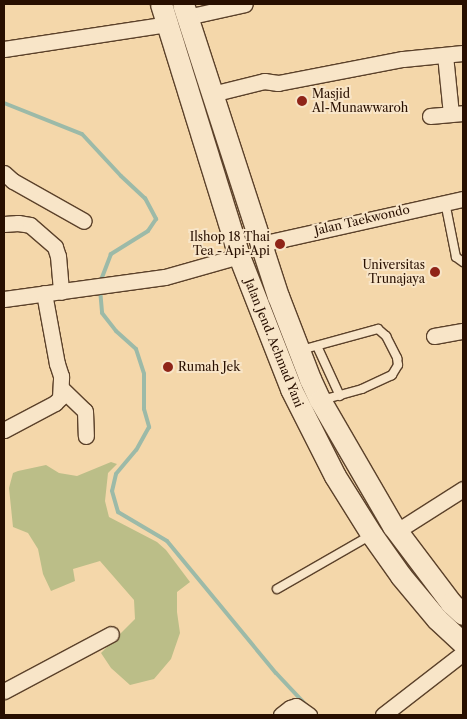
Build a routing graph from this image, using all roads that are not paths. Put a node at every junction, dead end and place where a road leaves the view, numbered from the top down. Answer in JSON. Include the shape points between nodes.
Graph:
{"nodes":[{"id":1,"x":245,"y":4,"type":"edge"},
{"id":2,"x":175,"y":12,"type":"edge"},
{"id":3,"x":4,"y":49,"type":"edge"},
{"id":4,"x":463,"y":53,"type":"edge"},
{"id":5,"x":445,"y":55,"type":"junction"},
{"id":6,"x":212,"y":94,"type":"junction"},
{"id":7,"x":457,"y":114,"type":"edge"},
{"id":8,"x":430,"y":116,"type":"dead end"},
{"id":9,"x":4,"y":173,"type":"edge"},
{"id":10,"x":463,"y":199,"type":"edge"},
{"id":11,"x":445,"y":202,"type":"junction"},
{"id":12,"x":84,"y":221,"type":"dead end"},
{"id":13,"x":4,"y":224,"type":"edge"},
{"id":14,"x":261,"y":244,"type":"junction"},
{"id":15,"x":239,"y":256,"type":"junction"},
{"id":16,"x":463,"y":262,"type":"edge"},
{"id":17,"x":61,"y":292,"type":"junction"},
{"id":18,"x":44,"y":293,"type":"junction"},
{"id":19,"x":4,"y":299,"type":"edge"},
{"id":20,"x":463,"y":331,"type":"edge"},
{"id":21,"x":434,"y":336,"type":"dead end"},
{"id":22,"x":308,"y":348,"type":"junction"},
{"id":23,"x":61,"y":388,"type":"junction"},
{"id":24,"x":330,"y":398,"type":"junction"},
{"id":25,"x":4,"y":430,"type":"edge"},
{"id":26,"x":86,"y":436,"type":"dead end"},
{"id":27,"x":463,"y":489,"type":"edge"},
{"id":28,"x":381,"y":505,"type":"junction"},
{"id":29,"x":397,"y":531,"type":"junction"},
{"id":30,"x":371,"y":532,"type":"junction"},
{"id":31,"x":277,"y":589,"type":"dead end"},
{"id":32,"x":463,"y":614,"type":"edge"},
{"id":33,"x":111,"y":634,"type":"dead end"},
{"id":34,"x":463,"y":643,"type":"edge"},
{"id":35,"x":463,"y":652,"type":"edge"},
{"id":36,"x":4,"y":691,"type":"edge"},
{"id":37,"x":281,"y":715,"type":"edge"},
{"id":38,"x":309,"y":715,"type":"edge"},
{"id":39,"x":383,"y":715,"type":"edge"}],
"edges":[{"from":1,"to":2,"type":"street"},
{"from":2,"to":3,"type":"street"},
{"from":2,"to":6,"type":"street","name":"Jalan Jend. Achmad Yani"},
{"from":2,"to":15,"type":"street","name":"Jalan Jend. Achmad Yani"},
{"from":4,"to":5,"type":"street"},
{"from":5,"to":6,"type":"street","via":[[403,59],[278,83],[264,81]]},
{"from":5,"to":7,"type":"street"},
{"from":6,"to":14,"type":"street","name":"Jalan Jend. Achmad Yani"},
{"from":7,"to":8,"type":"street"},
{"from":9,"to":12,"type":"street"},
{"from":10,"to":11,"type":"street","name":"Jalan Taekwondo"},
{"from":11,"to":14,"type":"street","name":"Jalan Taekwondo"},
{"from":11,"to":16,"type":"lane","via":[[456,257]]},
{"from":13,"to":17,"type":"street","via":[[18,222],[30,225],[56,247]]},
{"from":14,"to":22,"type":"street","name":"Jalan Jend. Achmad Yani"},
{"from":15,"to":17,"type":"street","via":[[165,277]]},
{"from":15,"to":30,"type":"street","name":"Jalan Jend. Achmad Yani","via":[[291,389],[335,476]]},
{"from":17,"to":18,"type":"street"},
{"from":18,"to":19,"type":"street"},
{"from":18,"to":23,"type":"street"},
{"from":20,"to":21,"type":"street"},
{"from":22,"to":24,"type":"street","name":"Jalan Jend. Achmad Yani"},
{"from":22,"to":24,"type":"lane","via":[[378,329],[383,331],[392,348],[398,366],[392,375]]},
{"from":23,"to":25,"type":"street","via":[[60,398],[55,403]]},
{"from":23,"to":26,"type":"street","via":[[85,411]]},
{"from":24,"to":28,"type":"street","name":"Jalan Jend. Achmad Yani"},
{"from":27,"to":29,"type":"street"},
{"from":28,"to":29,"type":"street","name":"Jalan Jend. Achmad Yani"},
{"from":28,"to":30,"type":"street"},
{"from":29,"to":30,"type":"street"},
{"from":29,"to":32,"type":"street","name":"Jalan Jend. Achmad Yani","via":[[451,603]]},
{"from":30,"to":31,"type":"lane"},
{"from":30,"to":34,"type":"street","name":"Jalan Jend. Achmad Yani","via":[[401,576],[437,619]]},
{"from":33,"to":36,"type":"street"},
{"from":35,"to":39,"type":"street"},
{"from":37,"to":38,"type":"street","via":[[296,706]]}]}
